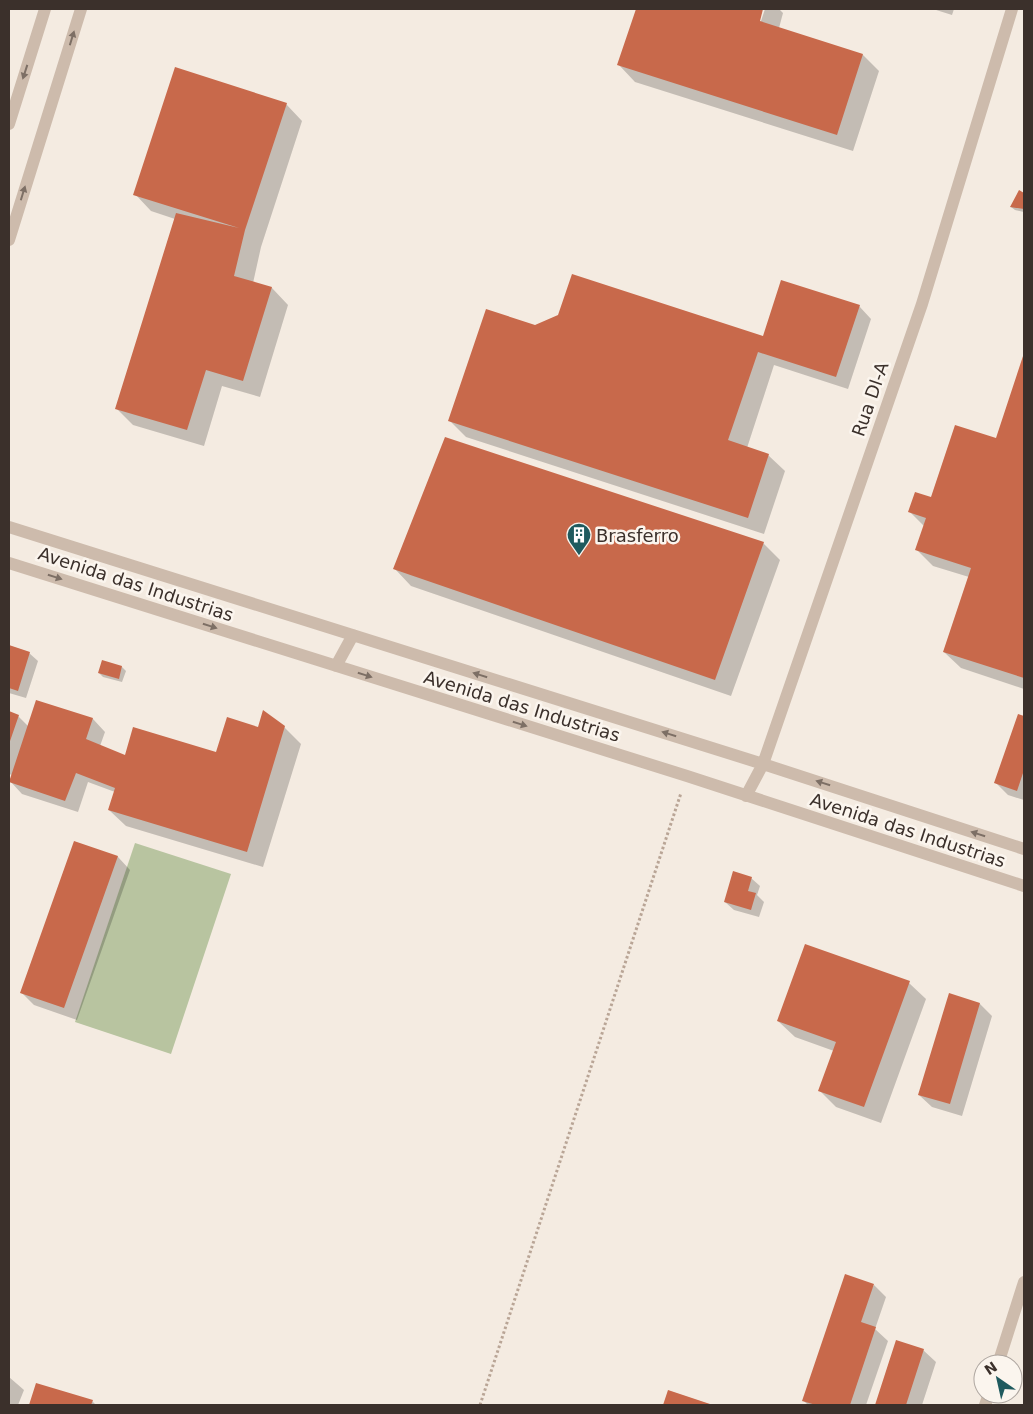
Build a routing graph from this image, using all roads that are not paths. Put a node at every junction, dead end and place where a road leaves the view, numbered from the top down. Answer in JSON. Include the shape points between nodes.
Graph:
{"nodes":[{"id":1,"x":45,"y":9,"type":"edge"},
{"id":2,"x":81,"y":9,"type":"edge"},
{"id":3,"x":1012,"y":9,"type":"edge"},
{"id":4,"x":9,"y":124,"type":"edge"},
{"id":5,"x":9,"y":240,"type":"edge"},
{"id":6,"x":9,"y":527,"type":"edge"},
{"id":7,"x":9,"y":563,"type":"edge"},
{"id":8,"x":353,"y":635,"type":"junction"},
{"id":9,"x":336,"y":666,"type":"junction"},
{"id":10,"x":763,"y":764,"type":"junction"},
{"id":11,"x":746,"y":796,"type":"junction"},
{"id":12,"x":1024,"y":849,"type":"edge"},
{"id":13,"x":1024,"y":886,"type":"edge"},
{"id":14,"x":1024,"y":1282,"type":"edge"},
{"id":15,"x":1001,"y":1354,"type":"edge"}],
"edges":[{"from":1,"to":4,"type":"street","one_way":true},
{"from":5,"to":2,"type":"street","one_way":true},
{"from":3,"to":10,"type":"street","name":"Rua DI-A","via":[[922,304]]},
{"from":6,"to":8,"type":"street","name":"Avenida das Industrias"},
{"from":7,"to":9,"type":"street","name":"Avenida das Industrias","one_way":true},
{"from":8,"to":9,"type":"street"},
{"from":10,"to":8,"type":"street","name":"Avenida das Industrias","one_way":true},
{"from":9,"to":11,"type":"street","name":"Avenida das Industrias","one_way":true},
{"from":10,"to":11,"type":"street","name":"Rua DI-A"},
{"from":12,"to":10,"type":"street","name":"Avenida das Industrias","one_way":true},
{"from":11,"to":13,"type":"street","name":"Avenida das Industrias"},
{"from":14,"to":15,"type":"street"}]}
